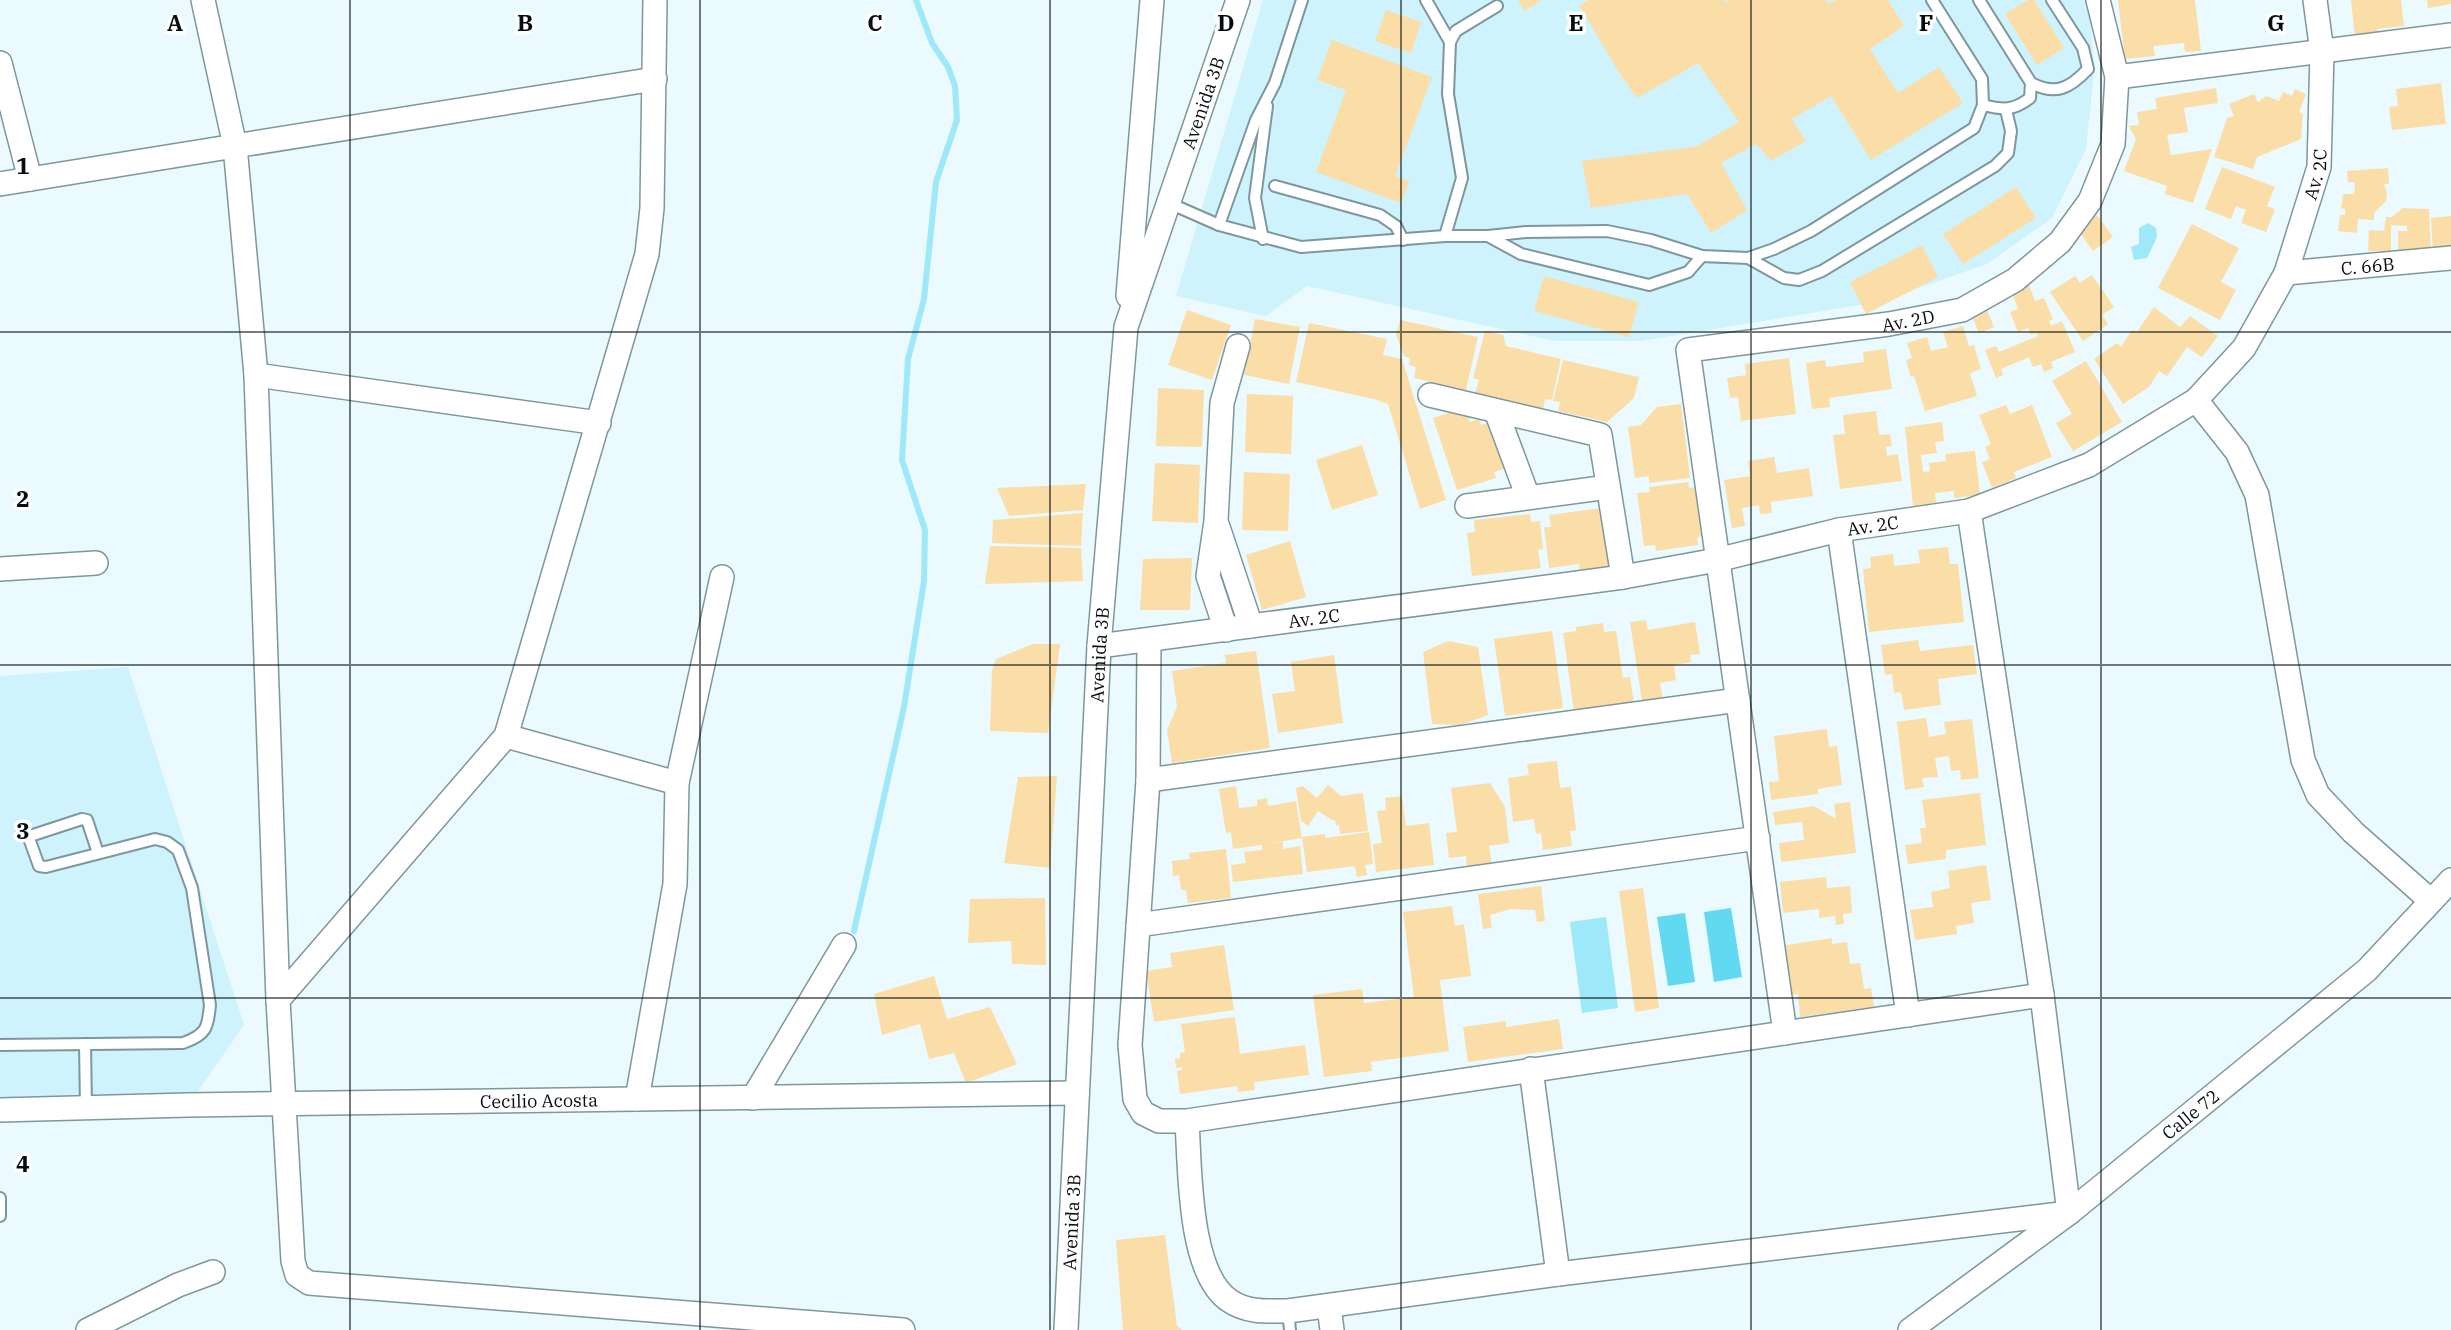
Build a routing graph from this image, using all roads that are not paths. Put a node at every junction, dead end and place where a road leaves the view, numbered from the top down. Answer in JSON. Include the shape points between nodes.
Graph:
{"nodes":[{"id":1,"x":204,"y":0,"type":"edge"},
{"id":2,"x":655,"y":0,"type":"edge"},
{"id":3,"x":1152,"y":0,"type":"edge"},
{"id":4,"x":1238,"y":0,"type":"edge"},
{"id":5,"x":1302,"y":0,"type":"edge"},
{"id":6,"x":1426,"y":0,"type":"edge"},
{"id":7,"x":1932,"y":0,"type":"edge"},
{"id":8,"x":1979,"y":0,"type":"edge"},
{"id":9,"x":2052,"y":0,"type":"edge"},
{"id":10,"x":2098,"y":0,"type":"edge"},
{"id":11,"x":2315,"y":0,"type":"edge"},
{"id":12,"x":1497,"y":6,"type":"dead end"},
{"id":13,"x":2451,"y":34,"type":"edge"},
{"id":14,"x":1450,"y":42,"type":"junction"},
{"id":15,"x":2322,"y":52,"type":"junction"},
{"id":16,"x":0,"y":63,"type":"edge"},
{"id":17,"x":2117,"y":77,"type":"junction"},
{"id":18,"x":655,"y":79,"type":"junction"},
{"id":19,"x":2031,"y":83,"type":"junction"},
{"id":20,"x":1268,"y":96,"type":"junction"},
{"id":21,"x":1983,"y":105,"type":"junction"},
{"id":22,"x":2006,"y":110,"type":"junction"},
{"id":23,"x":234,"y":146,"type":"junction"},
{"id":24,"x":30,"y":179,"type":"junction"},
{"id":25,"x":0,"y":184,"type":"edge"},
{"id":26,"x":1275,"y":186,"type":"dead end"},
{"id":27,"x":1169,"y":203,"type":"junction"},
{"id":28,"x":1219,"y":225,"type":"junction"},
{"id":29,"x":1445,"y":236,"type":"junction"},
{"id":30,"x":1488,"y":236,"type":"junction"},
{"id":31,"x":1263,"y":239,"type":"junction"},
{"id":32,"x":1403,"y":240,"type":"junction"},
{"id":33,"x":1702,"y":256,"type":"junction"},
{"id":34,"x":1748,"y":258,"type":"junction"},
{"id":35,"x":2451,"y":258,"type":"edge"},
{"id":36,"x":2286,"y":273,"type":"junction"},
{"id":37,"x":1126,"y":327,"type":"junction"},
{"id":38,"x":1238,"y":346,"type":"dead end"},
{"id":39,"x":256,"y":375,"type":"junction"},
{"id":40,"x":1430,"y":395,"type":"dead end"},
{"id":41,"x":2196,"y":400,"type":"junction"},
{"id":42,"x":1496,"y":411,"type":"junction"},
{"id":43,"x":599,"y":423,"type":"junction"},
{"id":44,"x":1608,"y":487,"type":"junction"},
{"id":45,"x":1528,"y":498,"type":"junction"},
{"id":46,"x":1466,"y":506,"type":"dead end"},
{"id":47,"x":1969,"y":510,"type":"junction"},
{"id":48,"x":1216,"y":521,"type":"junction"},
{"id":49,"x":1839,"y":530,"type":"junction"},
{"id":50,"x":1717,"y":560,"type":"junction"},
{"id":51,"x":96,"y":563,"type":"dead end"},
{"id":52,"x":0,"y":569,"type":"edge"},
{"id":53,"x":1623,"y":577,"type":"junction"},
{"id":54,"x":722,"y":578,"type":"dead end"},
{"id":55,"x":1251,"y":626,"type":"junction"},
{"id":56,"x":1226,"y":629,"type":"junction"},
{"id":57,"x":1149,"y":641,"type":"junction"},
{"id":58,"x":1099,"y":646,"type":"junction"},
{"id":59,"x":1738,"y":700,"type":"junction"},
{"id":60,"x":506,"y":736,"type":"junction"},
{"id":61,"x":1148,"y":780,"type":"junction"},
{"id":62,"x":677,"y":783,"type":"junction"},
{"id":63,"x":1758,"y":838,"type":"junction"},
{"id":64,"x":98,"y":853,"type":"junction"},
{"id":65,"x":2451,"y":880,"type":"edge"},
{"id":66,"x":2431,"y":901,"type":"junction"},
{"id":67,"x":1138,"y":925,"type":"junction"},
{"id":68,"x":844,"y":945,"type":"dead end"},
{"id":69,"x":2042,"y":995,"type":"junction"},
{"id":70,"x":278,"y":1000,"type":"junction"},
{"id":71,"x":1908,"y":1015,"type":"junction"},
{"id":72,"x":1785,"y":1033,"type":"junction"},
{"id":73,"x":85,"y":1044,"type":"junction"},
{"id":74,"x":0,"y":1045,"type":"edge"},
{"id":75,"x":1531,"y":1069,"type":"junction"},
{"id":76,"x":1077,"y":1093,"type":"junction"},
{"id":77,"x":753,"y":1098,"type":"junction"},
{"id":78,"x":637,"y":1099,"type":"junction"},
{"id":79,"x":285,"y":1103,"type":"junction"},
{"id":80,"x":86,"y":1107,"type":"junction"},
{"id":81,"x":0,"y":1110,"type":"edge"},
{"id":82,"x":1187,"y":1121,"type":"junction"},
{"id":83,"x":0,"y":1198,"type":"edge"},
{"id":84,"x":2069,"y":1213,"type":"junction"},
{"id":85,"x":0,"y":1216,"type":"edge"},
{"id":86,"x":213,"y":1272,"type":"dead end"},
{"id":87,"x":1558,"y":1274,"type":"junction"},
{"id":88,"x":1329,"y":1306,"type":"junction"},
{"id":89,"x":1289,"y":1320,"type":"edge"},
{"id":90,"x":702,"y":1323,"type":"edge"},
{"id":91,"x":88,"y":1330,"type":"edge"},
{"id":92,"x":903,"y":1330,"type":"edge"},
{"id":93,"x":1066,"y":1330,"type":"edge"},
{"id":94,"x":1332,"y":1330,"type":"edge"},
{"id":95,"x":1910,"y":1330,"type":"edge"}],
"edges":[{"from":1,"to":23,"type":"street"},
{"from":2,"to":18,"type":"street"},
{"from":3,"to":37,"type":"street"},
{"from":4,"to":27,"type":"street","name":"Avenida 3B"},
{"from":5,"to":20,"type":"lane"},
{"from":6,"to":14,"type":"lane"},
{"from":7,"to":21,"type":"lane","via":[[1982,79]]},
{"from":8,"to":19,"type":"lane"},
{"from":9,"to":19,"type":"lane","via":[[2083,48],[2088,69],[2075,83],[2056,90]]},
{"from":10,"to":17,"type":"street","name":"Av. 2D"},
{"from":11,"to":15,"type":"street","name":"Av. 2C"},
{"from":12,"to":14,"type":"lane","via":[[1456,32]]},
{"from":13,"to":15,"type":"street"},
{"from":14,"to":29,"type":"lane","via":[[1448,94],[1462,178]]},
{"from":15,"to":17,"type":"street"},
{"from":15,"to":36,"type":"street","name":"Av. 2C","via":[[2319,167]]},
{"from":16,"to":24,"type":"street"},
{"from":17,"to":50,"type":"street","name":"Av. 2D","via":[[2113,144],[2090,201],[2060,242],[2015,280],[1962,310],[1688,350]]},
{"from":18,"to":23,"type":"street"},
{"from":18,"to":43,"type":"street","via":[[647,254]]},
{"from":19,"to":22,"type":"lane","via":[[2031,98]]},
{"from":20,"to":28,"type":"lane","via":[[1244,149]]},
{"from":20,"to":31,"type":"lane","via":[[1255,198]]},
{"from":21,"to":22,"type":"lane"},
{"from":21,"to":34,"type":"lane","via":[[1974,128],[1811,231]]},
{"from":22,"to":34,"type":"lane","via":[[2011,131],[2008,153],[1995,166],[1822,271],[1799,280],[1784,278]]},
{"from":23,"to":24,"type":"street"},
{"from":23,"to":39,"type":"street"},
{"from":24,"to":25,"type":"street"},
{"from":26,"to":32,"type":"lane","via":[[1380,215],[1396,226]]},
{"from":27,"to":28,"type":"lane"},
{"from":27,"to":37,"type":"street","name":"Avenida 3B"},
{"from":28,"to":31,"type":"lane"},
{"from":29,"to":30,"type":"lane"},
{"from":29,"to":32,"type":"lane"},
{"from":30,"to":33,"type":"lane","via":[[1607,231]]},
{"from":30,"to":33,"type":"lane","via":[[1521,254],[1649,285],[1688,272]]},
{"from":31,"to":32,"type":"lane","via":[[1301,247]]},
{"from":33,"to":34,"type":"lane"},
{"from":35,"to":36,"type":"street","name":"C. 66B"},
{"from":36,"to":41,"type":"street","name":"Av. 2C","via":[[2244,348]]},
{"from":37,"to":58,"type":"street","name":"Avenida 3B"},
{"from":38,"to":48,"type":"street","via":[[1222,403]]},
{"from":39,"to":43,"type":"street"},
{"from":39,"to":70,"type":"street"},
{"from":40,"to":42,"type":"street"},
{"from":41,"to":47,"type":"street","name":"Av. 2C","via":[[2089,465]]},
{"from":41,"to":66,"type":"street","via":[[2237,452],[2257,495],[2303,760],[2318,795]]},
{"from":42,"to":44,"type":"street","via":[[1600,435]]},
{"from":42,"to":45,"type":"street"},
{"from":43,"to":60,"type":"street"},
{"from":44,"to":45,"type":"street"},
{"from":44,"to":53,"type":"street"},
{"from":45,"to":46,"type":"street"},
{"from":47,"to":49,"type":"street","name":"Av. 2C"},
{"from":47,"to":69,"type":"street"},
{"from":48,"to":55,"type":"street"},
{"from":48,"to":56,"type":"street","via":[[1208,576]]},
{"from":49,"to":50,"type":"street","name":"Av. 2C"},
{"from":49,"to":71,"type":"street"},
{"from":50,"to":53,"type":"street","name":"Av. 2C"},
{"from":50,"to":59,"type":"street"},
{"from":51,"to":52,"type":"street"},
{"from":53,"to":55,"type":"street","name":"Av. 2C"},
{"from":54,"to":62,"type":"street"},
{"from":55,"to":56,"type":"street","name":"Av. 2C"},
{"from":56,"to":57,"type":"street","name":"Av. 2C"},
{"from":57,"to":58,"type":"street","name":"Av. 2C"},
{"from":57,"to":61,"type":"street"},
{"from":58,"to":76,"type":"street","name":"Avenida 3B"},
{"from":59,"to":61,"type":"street"},
{"from":59,"to":63,"type":"street"},
{"from":60,"to":62,"type":"street"},
{"from":60,"to":70,"type":"street"},
{"from":61,"to":67,"type":"street"},
{"from":62,"to":78,"type":"street","via":[[675,884]]},
{"from":63,"to":67,"type":"street"},
{"from":63,"to":72,"type":"street"},
{"from":64,"to":64,"type":"lane","via":[[39,866],[30,836],[87,820]]},
{"from":64,"to":73,"type":"lane","via":[[155,839],[178,850],[192,888],[210,1005],[208,1024],[199,1037],[183,1043]]},
{"from":65,"to":66,"type":"street","name":"Calle 72"},
{"from":66,"to":84,"type":"street","name":"Calle 72","via":[[2367,970]]},
{"from":67,"to":82,"type":"street","via":[[1130,1045],[1135,1099],[1143,1113],[1158,1121]]},
{"from":68,"to":77,"type":"street"},
{"from":69,"to":71,"type":"street"},
{"from":69,"to":84,"type":"street"},
{"from":70,"to":79,"type":"street"},
{"from":71,"to":72,"type":"street"},
{"from":72,"to":75,"type":"street"},
{"from":73,"to":74,"type":"lane"},
{"from":73,"to":80,"type":"lane"},
{"from":75,"to":82,"type":"street"},
{"from":75,"to":87,"type":"street"},
{"from":76,"to":77,"type":"street","name":"Cecilio Acosta"},
{"from":76,"to":93,"type":"street","name":"Avenida 3B"},
{"from":77,"to":78,"type":"street","name":"Cecilio Acosta"},
{"from":78,"to":79,"type":"street","name":"Cecilio Acosta"},
{"from":79,"to":80,"type":"street","name":"Cecilio Acosta"},
{"from":79,"to":90,"type":"street","via":[[293,1261],[297,1275],[309,1283]]},
{"from":80,"to":81,"type":"street","name":"Cecilio Acosta"},
{"from":82,"to":89,"type":"street","via":[[1193,1216],[1211,1281],[1229,1301]]},
{"from":83,"to":85,"type":"lane"},
{"from":84,"to":87,"type":"street"},
{"from":84,"to":95,"type":"street","name":"Calle 72"},
{"from":86,"to":91,"type":"street"},
{"from":87,"to":88,"type":"street"},
{"from":88,"to":89,"type":"street"},
{"from":88,"to":94,"type":"street"},
{"from":90,"to":92,"type":"street"}]}
